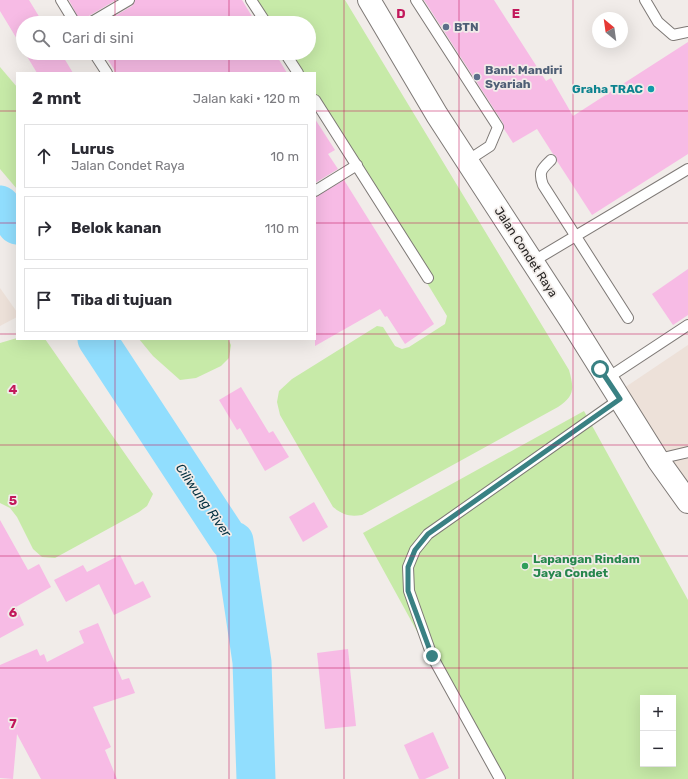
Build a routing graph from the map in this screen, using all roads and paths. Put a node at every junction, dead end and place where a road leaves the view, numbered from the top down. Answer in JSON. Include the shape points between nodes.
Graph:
{"nodes":[{"id":1,"x":61,"y":0,"type":"edge"},
{"id":2,"x":129,"y":0,"type":"edge"},
{"id":3,"x":251,"y":0,"type":"edge"},
{"id":4,"x":369,"y":0,"type":"edge"},
{"id":5,"x":416,"y":0,"type":"edge"},
{"id":6,"x":645,"y":0,"type":"edge"},
{"id":7,"x":71,"y":16,"type":"edge"},
{"id":8,"x":102,"y":16,"type":"edge"},
{"id":9,"x":261,"y":16,"type":"edge"},
{"id":10,"x":688,"y":32,"type":"edge"},
{"id":11,"x":99,"y":60,"type":"edge"},
{"id":12,"x":290,"y":60,"type":"edge"},
{"id":13,"x":106,"y":72,"type":"edge"},
{"id":14,"x":297,"y":72,"type":"edge"},
{"id":15,"x":316,"y":102,"type":"edge"},
{"id":16,"x":551,"y":160,"type":"dead end"},
{"id":17,"x":467,"y":161,"type":"junction"},
{"id":18,"x":357,"y":165,"type":"junction"},
{"id":19,"x":688,"y":169,"type":"edge"},
{"id":20,"x":316,"y":190,"type":"edge"},
{"id":21,"x":575,"y":236,"type":"junction"},
{"id":22,"x":532,"y":262,"type":"junction"},
{"id":23,"x":428,"y":278,"type":"dead end"},
{"id":24,"x":628,"y":318,"type":"dead end"},
{"id":25,"x":688,"y":325,"type":"edge"},
{"id":26,"x":606,"y":379,"type":"junction"},
{"id":27,"x":620,"y":399,"type":"junction"},
{"id":28,"x":688,"y":452,"type":"edge"},
{"id":29,"x":658,"y":460,"type":"junction"},
{"id":30,"x":688,"y":502,"type":"edge"},
{"id":31,"x":500,"y":779,"type":"edge"}],
"edges":[{"from":1,"to":7,"type":"lane"},
{"from":2,"to":8,"type":"lane"},
{"from":3,"to":9,"type":"lane"},
{"from":4,"to":17,"type":"street","name":"Jalan Condet Raya"},
{"from":5,"to":17,"type":"lane","via":[[498,127],[490,146]]},
{"from":6,"to":10,"type":"lane","via":[[658,22],[673,35]]},
{"from":11,"to":13,"type":"lane"},
{"from":12,"to":14,"type":"lane"},
{"from":15,"to":18,"type":"lane"},
{"from":16,"to":21,"type":"lane","via":[[542,170],[541,179]]},
{"from":17,"to":22,"type":"street","name":"Jalan Condet Raya"},
{"from":18,"to":20,"type":"lane"},
{"from":18,"to":23,"type":"lane"},
{"from":19,"to":21,"type":"lane"},
{"from":21,"to":22,"type":"lane"},
{"from":21,"to":24,"type":"lane"},
{"from":22,"to":26,"type":"street","name":"Jalan Condet Raya"},
{"from":25,"to":26,"type":"lane"},
{"from":26,"to":27,"type":"street","name":"Jalan Condet Raya"},
{"from":27,"to":29,"type":"street","name":"Jalan Condet Raya"},
{"from":27,"to":31,"type":"lane","via":[[428,534],[415,550],[408,567],[408,591],[432,656]]},
{"from":28,"to":29,"type":"lane"},
{"from":29,"to":30,"type":"street","name":"Jalan Condet Raya"}]}
